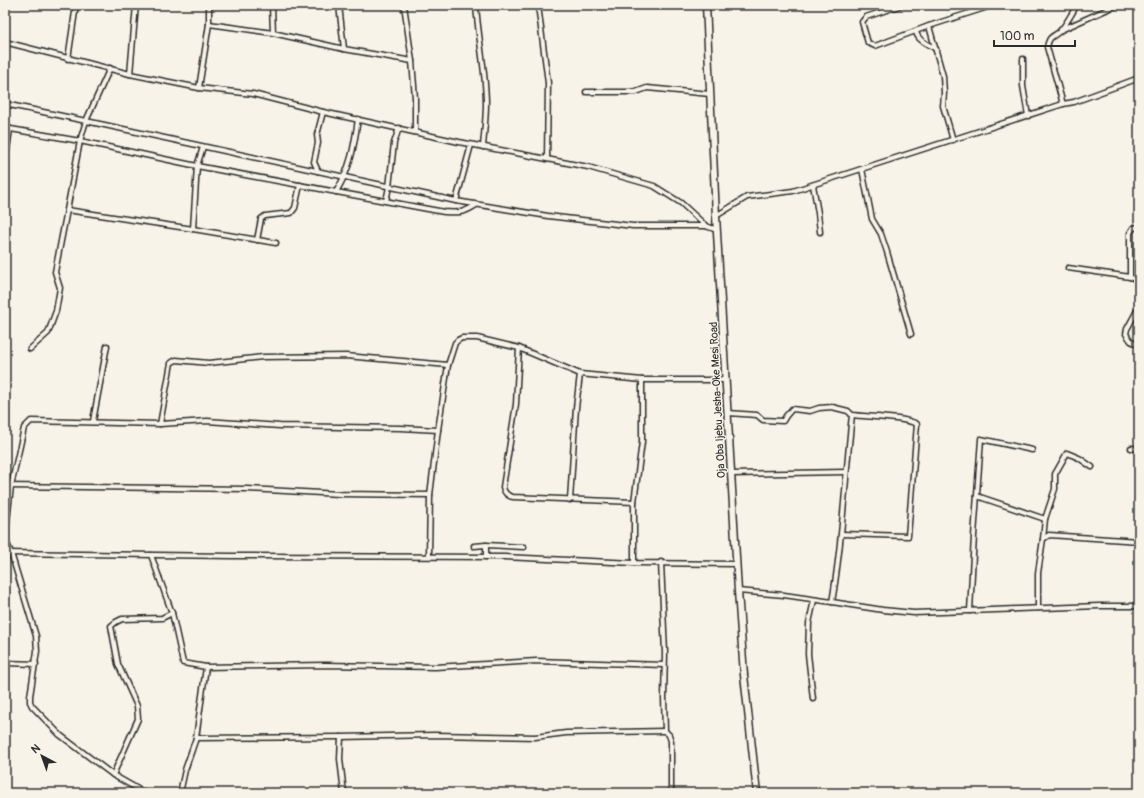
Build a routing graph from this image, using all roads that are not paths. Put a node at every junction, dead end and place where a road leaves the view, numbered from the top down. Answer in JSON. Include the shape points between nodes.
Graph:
{"nodes":[{"id":1,"x":76,"y":5,"type":"edge"},
{"id":2,"x":136,"y":5,"type":"edge"},
{"id":3,"x":209,"y":5,"type":"edge"},
{"id":4,"x":272,"y":5,"type":"edge"},
{"id":5,"x":339,"y":5,"type":"edge"},
{"id":6,"x":404,"y":5,"type":"edge"},
{"id":7,"x":476,"y":5,"type":"edge"},
{"id":8,"x":538,"y":5,"type":"edge"},
{"id":9,"x":706,"y":5,"type":"edge"},
{"id":10,"x":902,"y":5,"type":"edge"},
{"id":11,"x":994,"y":5,"type":"edge"},
{"id":12,"x":1077,"y":5,"type":"edge"},
{"id":13,"x":1117,"y":5,"type":"edge"},
{"id":14,"x":209,"y":24,"type":"junction"},
{"id":15,"x":929,"y":26,"type":"junction"},
{"id":16,"x":1060,"y":31,"type":"junction"},
{"id":17,"x":916,"y":32,"type":"junction"},
{"id":18,"x":273,"y":33,"type":"junction"},
{"id":19,"x":5,"y":42,"type":"edge"},
{"id":20,"x":344,"y":49,"type":"junction"},
{"id":21,"x":936,"y":49,"type":"junction"},
{"id":22,"x":68,"y":59,"type":"junction"},
{"id":23,"x":1023,"y":59,"type":"dead end"},
{"id":24,"x":412,"y":61,"type":"junction"},
{"id":25,"x":110,"y":68,"type":"junction"},
{"id":26,"x":130,"y":74,"type":"junction"},
{"id":27,"x":1139,"y":78,"type":"edge"},
{"id":28,"x":199,"y":88,"type":"junction"},
{"id":29,"x":586,"y":92,"type":"dead end"},
{"id":30,"x":710,"y":94,"type":"junction"},
{"id":31,"x":5,"y":104,"type":"edge"},
{"id":32,"x":1062,"y":104,"type":"junction"},
{"id":33,"x":323,"y":112,"type":"junction"},
{"id":34,"x":1028,"y":116,"type":"junction"},
{"id":35,"x":358,"y":119,"type":"junction"},
{"id":36,"x":86,"y":121,"type":"junction"},
{"id":37,"x":5,"y":128,"type":"edge"},
{"id":38,"x":399,"y":128,"type":"junction"},
{"id":39,"x":10,"y":129,"type":"junction"},
{"id":40,"x":415,"y":132,"type":"junction"},
{"id":41,"x":953,"y":140,"type":"junction"},
{"id":42,"x":80,"y":141,"type":"junction"},
{"id":43,"x":471,"y":145,"type":"junction"},
{"id":44,"x":203,"y":147,"type":"junction"},
{"id":45,"x":484,"y":147,"type":"junction"},
{"id":46,"x":547,"y":159,"type":"junction"},
{"id":47,"x":5,"y":164,"type":"edge"},
{"id":48,"x":197,"y":166,"type":"junction"},
{"id":49,"x":862,"y":169,"type":"junction"},
{"id":50,"x":318,"y":172,"type":"junction"},
{"id":51,"x":345,"y":177,"type":"junction"},
{"id":52,"x":300,"y":185,"type":"junction"},
{"id":53,"x":813,"y":185,"type":"junction"},
{"id":54,"x":389,"y":187,"type":"junction"},
{"id":55,"x":336,"y":192,"type":"junction"},
{"id":56,"x":386,"y":201,"type":"junction"},
{"id":57,"x":456,"y":201,"type":"junction"},
{"id":58,"x":476,"y":204,"type":"junction"},
{"id":59,"x":67,"y":210,"type":"junction"},
{"id":60,"x":716,"y":216,"type":"junction"},
{"id":61,"x":706,"y":226,"type":"junction"},
{"id":62,"x":1139,"y":227,"type":"edge"},
{"id":63,"x":193,"y":229,"type":"junction"},
{"id":64,"x":717,"y":230,"type":"junction"},
{"id":65,"x":820,"y":232,"type":"dead end"},
{"id":66,"x":257,"y":240,"type":"junction"},
{"id":67,"x":276,"y":243,"type":"dead end"},
{"id":68,"x":1068,"y":268,"type":"dead end"},
{"id":69,"x":1130,"y":277,"type":"junction"},
{"id":70,"x":1139,"y":285,"type":"edge"},
{"id":71,"x":1139,"y":307,"type":"edge"},
{"id":72,"x":910,"y":334,"type":"dead end"},
{"id":73,"x":1139,"y":344,"type":"edge"},
{"id":74,"x":107,"y":346,"type":"dead end"},
{"id":75,"x":519,"y":348,"type":"junction"},
{"id":76,"x":30,"y":349,"type":"dead end"},
{"id":77,"x":448,"y":365,"type":"junction"},
{"id":78,"x":580,"y":374,"type":"junction"},
{"id":79,"x":642,"y":380,"type":"junction"},
{"id":80,"x":726,"y":380,"type":"junction"},
{"id":81,"x":728,"y":413,"type":"junction"},
{"id":82,"x":852,"y":415,"type":"junction"},
{"id":83,"x":93,"y":422,"type":"junction"},
{"id":84,"x":160,"y":424,"type":"junction"},
{"id":85,"x":438,"y":430,"type":"junction"},
{"id":86,"x":1131,"y":448,"type":"dead end"},
{"id":87,"x":1139,"y":449,"type":"edge"},
{"id":88,"x":1032,"y":450,"type":"dead end"},
{"id":89,"x":1092,"y":467,"type":"dead end"},
{"id":90,"x":846,"y":472,"type":"junction"},
{"id":91,"x":732,"y":474,"type":"junction"},
{"id":92,"x":5,"y":486,"type":"edge"},
{"id":93,"x":11,"y":486,"type":"junction"},
{"id":94,"x":430,"y":495,"type":"junction"},
{"id":95,"x":977,"y":496,"type":"junction"},
{"id":96,"x":570,"y":500,"type":"junction"},
{"id":97,"x":634,"y":502,"type":"junction"},
{"id":98,"x":1044,"y":519,"type":"junction"},
{"id":99,"x":842,"y":534,"type":"junction"},
{"id":100,"x":1043,"y":539,"type":"junction"},
{"id":101,"x":1139,"y":541,"type":"edge"},
{"id":102,"x":486,"y":545,"type":"junction"},
{"id":103,"x":474,"y":546,"type":"dead end"},
{"id":104,"x":524,"y":547,"type":"dead end"},
{"id":105,"x":5,"y":553,"type":"edge"},
{"id":106,"x":11,"y":553,"type":"junction"},
{"id":107,"x":151,"y":555,"type":"junction"},
{"id":108,"x":429,"y":556,"type":"junction"},
{"id":109,"x":486,"y":556,"type":"junction"},
{"id":110,"x":661,"y":562,"type":"junction"},
{"id":111,"x":634,"y":563,"type":"junction"},
{"id":112,"x":737,"y":564,"type":"junction"},
{"id":113,"x":738,"y":591,"type":"junction"},
{"id":114,"x":814,"y":600,"type":"junction"},
{"id":115,"x":832,"y":602,"type":"junction"},
{"id":116,"x":1139,"y":606,"type":"edge"},
{"id":117,"x":1038,"y":608,"type":"junction"},
{"id":118,"x":970,"y":611,"type":"junction"},
{"id":119,"x":172,"y":613,"type":"junction"},
{"id":120,"x":5,"y":664,"type":"edge"},
{"id":121,"x":36,"y":664,"type":"junction"},
{"id":122,"x":664,"y":665,"type":"junction"},
{"id":123,"x":206,"y":667,"type":"junction"},
{"id":124,"x":813,"y":699,"type":"dead end"},
{"id":125,"x":665,"y":731,"type":"junction"},
{"id":126,"x":196,"y":738,"type":"junction"},
{"id":127,"x":341,"y":738,"type":"junction"},
{"id":128,"x":113,"y":775,"type":"junction"},
{"id":129,"x":145,"y":793,"type":"edge"},
{"id":130,"x":180,"y":793,"type":"edge"},
{"id":131,"x":344,"y":793,"type":"edge"},
{"id":132,"x":671,"y":793,"type":"edge"},
{"id":133,"x":757,"y":793,"type":"edge"}],
"edges":[{"from":1,"to":22,"type":"street"},
{"from":2,"to":26,"type":"street"},
{"from":3,"to":14,"type":"street"},
{"from":4,"to":18,"type":"street"},
{"from":5,"to":20,"type":"street"},
{"from":6,"to":24,"type":"street"},
{"from":7,"to":45,"type":"street","via":[[486,104]]},
{"from":8,"to":46,"type":"street","via":[[548,83]]},
{"from":9,"to":30,"type":"main road","name":"Oja Oba Ijebu Jesha-Oke Mesi Road"},
{"from":10,"to":17,"type":"street","via":[[866,16],[862,22],[866,40],[875,46]]},
{"from":11,"to":15,"type":"street"},
{"from":12,"to":16,"type":"street"},
{"from":13,"to":16,"type":"street"},
{"from":14,"to":18,"type":"street"},
{"from":14,"to":28,"type":"street"},
{"from":15,"to":17,"type":"street"},
{"from":15,"to":21,"type":"street"},
{"from":16,"to":32,"type":"street","via":[[1052,36],[1047,47]]},
{"from":17,"to":21,"type":"street","via":[[922,41]]},
{"from":18,"to":20,"type":"street"},
{"from":19,"to":22,"type":"street"},
{"from":20,"to":24,"type":"street"},
{"from":21,"to":41,"type":"street","via":[[943,76],[943,106]]},
{"from":22,"to":25,"type":"street"},
{"from":23,"to":34,"type":"street","via":[[1023,86]]},
{"from":24,"to":40,"type":"street"},
{"from":25,"to":26,"type":"street"},
{"from":25,"to":36,"type":"street"},
{"from":26,"to":28,"type":"street"},
{"from":27,"to":32,"type":"street"},
{"from":28,"to":33,"type":"street","via":[[253,94]]},
{"from":29,"to":30,"type":"street","via":[[636,92],[647,88]]},
{"from":30,"to":60,"type":"main road","name":"Oja Oba Ijebu Jesha-Oke Mesi Road"},
{"from":31,"to":36,"type":"street"},
{"from":32,"to":34,"type":"street"},
{"from":33,"to":35,"type":"street"},
{"from":33,"to":50,"type":"street","via":[[314,162]]},
{"from":34,"to":41,"type":"street"},
{"from":35,"to":38,"type":"street"},
{"from":35,"to":51,"type":"street","via":[[353,151]]},
{"from":36,"to":42,"type":"street"},
{"from":36,"to":44,"type":"street"},
{"from":37,"to":39,"type":"street"},
{"from":38,"to":40,"type":"street"},
{"from":38,"to":54,"type":"street","via":[[394,143]]},
{"from":39,"to":42,"type":"street"},
{"from":39,"to":47,"type":"street"},
{"from":40,"to":43,"type":"street"},
{"from":41,"to":49,"type":"street"},
{"from":42,"to":48,"type":"street"},
{"from":42,"to":59,"type":"street"},
{"from":43,"to":45,"type":"street"},
{"from":43,"to":57,"type":"street"},
{"from":44,"to":48,"type":"street"},
{"from":44,"to":50,"type":"street"},
{"from":45,"to":46,"type":"street"},
{"from":46,"to":61,"type":"street","via":[[588,167],[654,186],[682,203]]},
{"from":48,"to":52,"type":"street"},
{"from":48,"to":63,"type":"street"},
{"from":49,"to":53,"type":"street"},
{"from":49,"to":72,"type":"street","via":[[872,219],[887,252]]},
{"from":50,"to":51,"type":"street"},
{"from":51,"to":54,"type":"street"},
{"from":51,"to":55,"type":"street"},
{"from":52,"to":55,"type":"street"},
{"from":52,"to":66,"type":"street","via":[[295,208],[291,213],[265,216],[261,219]]},
{"from":53,"to":60,"type":"street","via":[[784,193],[756,194]]},
{"from":53,"to":65,"type":"street"},
{"from":54,"to":56,"type":"street"},
{"from":54,"to":57,"type":"street"},
{"from":55,"to":56,"type":"street"},
{"from":56,"to":58,"type":"street","via":[[454,213],[465,212]]},
{"from":57,"to":58,"type":"street"},
{"from":58,"to":61,"type":"street","via":[[633,226]]},
{"from":59,"to":63,"type":"street"},
{"from":59,"to":76,"type":"street","via":[[55,272],[60,288],[56,311],[48,333]]},
{"from":60,"to":64,"type":"main road","name":"Oja Oba Ijebu Jesha-Oke Mesi Road"},
{"from":61,"to":64,"type":"street"},
{"from":62,"to":69,"type":"street","via":[[1133,228],[1130,234]]},
{"from":63,"to":66,"type":"street"},
{"from":64,"to":80,"type":"main road","name":"Oja Oba Ijebu Jesha-Oke Mesi Road"},
{"from":66,"to":67,"type":"street"},
{"from":68,"to":69,"type":"street"},
{"from":69,"to":70,"type":"street"},
{"from":71,"to":73,"type":"street","via":[[1126,334],[1131,341]]},
{"from":74,"to":83,"type":"street"},
{"from":75,"to":77,"type":"street","via":[[477,338],[462,338],[455,343]]},
{"from":75,"to":78,"type":"street"},
{"from":75,"to":96,"type":"street","via":[[516,404],[504,492],[513,497]]},
{"from":77,"to":84,"type":"street","via":[[346,356],[263,357],[209,363],[176,360],[171,363]]},
{"from":77,"to":85,"type":"street"},
{"from":78,"to":79,"type":"street"},
{"from":78,"to":96,"type":"street"},
{"from":79,"to":80,"type":"street"},
{"from":79,"to":97,"type":"street","via":[[642,442]]},
{"from":80,"to":81,"type":"main road","name":"Oja Oba Ijebu Jesha-Oke Mesi Road"},
{"from":81,"to":82,"type":"street","via":[[757,415],[763,420],[783,421],[792,409],[832,407],[848,411]]},
{"from":81,"to":91,"type":"main road","name":"Oja Oba Ijebu Jesha-Oke Mesi Road"},
{"from":82,"to":90,"type":"street"},
{"from":82,"to":99,"type":"street","via":[[912,421],[916,424],[908,536]]},
{"from":83,"to":84,"type":"street"},
{"from":83,"to":93,"type":"street","via":[[31,421],[27,424]]},
{"from":84,"to":85,"type":"street","via":[[207,421],[280,426]]},
{"from":85,"to":94,"type":"street"},
{"from":86,"to":87,"type":"street"},
{"from":88,"to":95,"type":"street","via":[[981,439]]},
{"from":89,"to":98,"type":"street","via":[[1067,453],[1055,474],[1055,489]]},
{"from":90,"to":91,"type":"street"},
{"from":90,"to":99,"type":"street"},
{"from":91,"to":112,"type":"main road","name":"Oja Oba Ijebu Jesha-Oke Mesi Road"},
{"from":92,"to":93,"type":"street"},
{"from":93,"to":94,"type":"street","via":[[247,489]]},
{"from":93,"to":106,"type":"street","via":[[5,539]]},
{"from":94,"to":108,"type":"street"},
{"from":95,"to":98,"type":"street"},
{"from":95,"to":118,"type":"street"},
{"from":96,"to":97,"type":"street"},
{"from":97,"to":111,"type":"street"},
{"from":98,"to":100,"type":"street"},
{"from":99,"to":115,"type":"street"},
{"from":100,"to":101,"type":"street","via":[[1049,535]]},
{"from":100,"to":117,"type":"street","via":[[1038,574]]},
{"from":102,"to":103,"type":"street"},
{"from":102,"to":104,"type":"street"},
{"from":102,"to":109,"type":"street"},
{"from":105,"to":106,"type":"street"},
{"from":106,"to":107,"type":"street"},
{"from":106,"to":121,"type":"street","via":[[35,630]]},
{"from":107,"to":108,"type":"street"},
{"from":107,"to":119,"type":"street"},
{"from":108,"to":109,"type":"street"},
{"from":109,"to":111,"type":"street"},
{"from":110,"to":111,"type":"street"},
{"from":110,"to":112,"type":"street"},
{"from":110,"to":122,"type":"street"},
{"from":112,"to":113,"type":"main road","name":"Oja Oba Ijebu Jesha-Oke Mesi Road"},
{"from":113,"to":114,"type":"street"},
{"from":113,"to":133,"type":"main road","name":"Oja Oba Ijebu Jesha-Oke Mesi Road"},
{"from":114,"to":115,"type":"street"},
{"from":114,"to":124,"type":"street","via":[[809,623],[808,654]]},
{"from":115,"to":118,"type":"street","via":[[914,613]]},
{"from":116,"to":117,"type":"street"},
{"from":117,"to":118,"type":"street"},
{"from":119,"to":123,"type":"street","via":[[183,663]]},
{"from":119,"to":128,"type":"street","via":[[162,618],[122,619],[111,626],[118,664],[138,706],[138,719]]},
{"from":120,"to":121,"type":"street"},
{"from":121,"to":128,"type":"street","via":[[30,696],[32,706],[60,735]]},
{"from":122,"to":123,"type":"street","via":[[536,660],[435,667]]},
{"from":122,"to":125,"type":"street"},
{"from":123,"to":126,"type":"street"},
{"from":125,"to":127,"type":"street","via":[[535,736],[434,735]]},
{"from":125,"to":132,"type":"street","via":[[671,741]]},
{"from":126,"to":127,"type":"street"},
{"from":126,"to":130,"type":"street"},
{"from":127,"to":131,"type":"street","via":[[340,759]]},
{"from":128,"to":129,"type":"street"}]}
